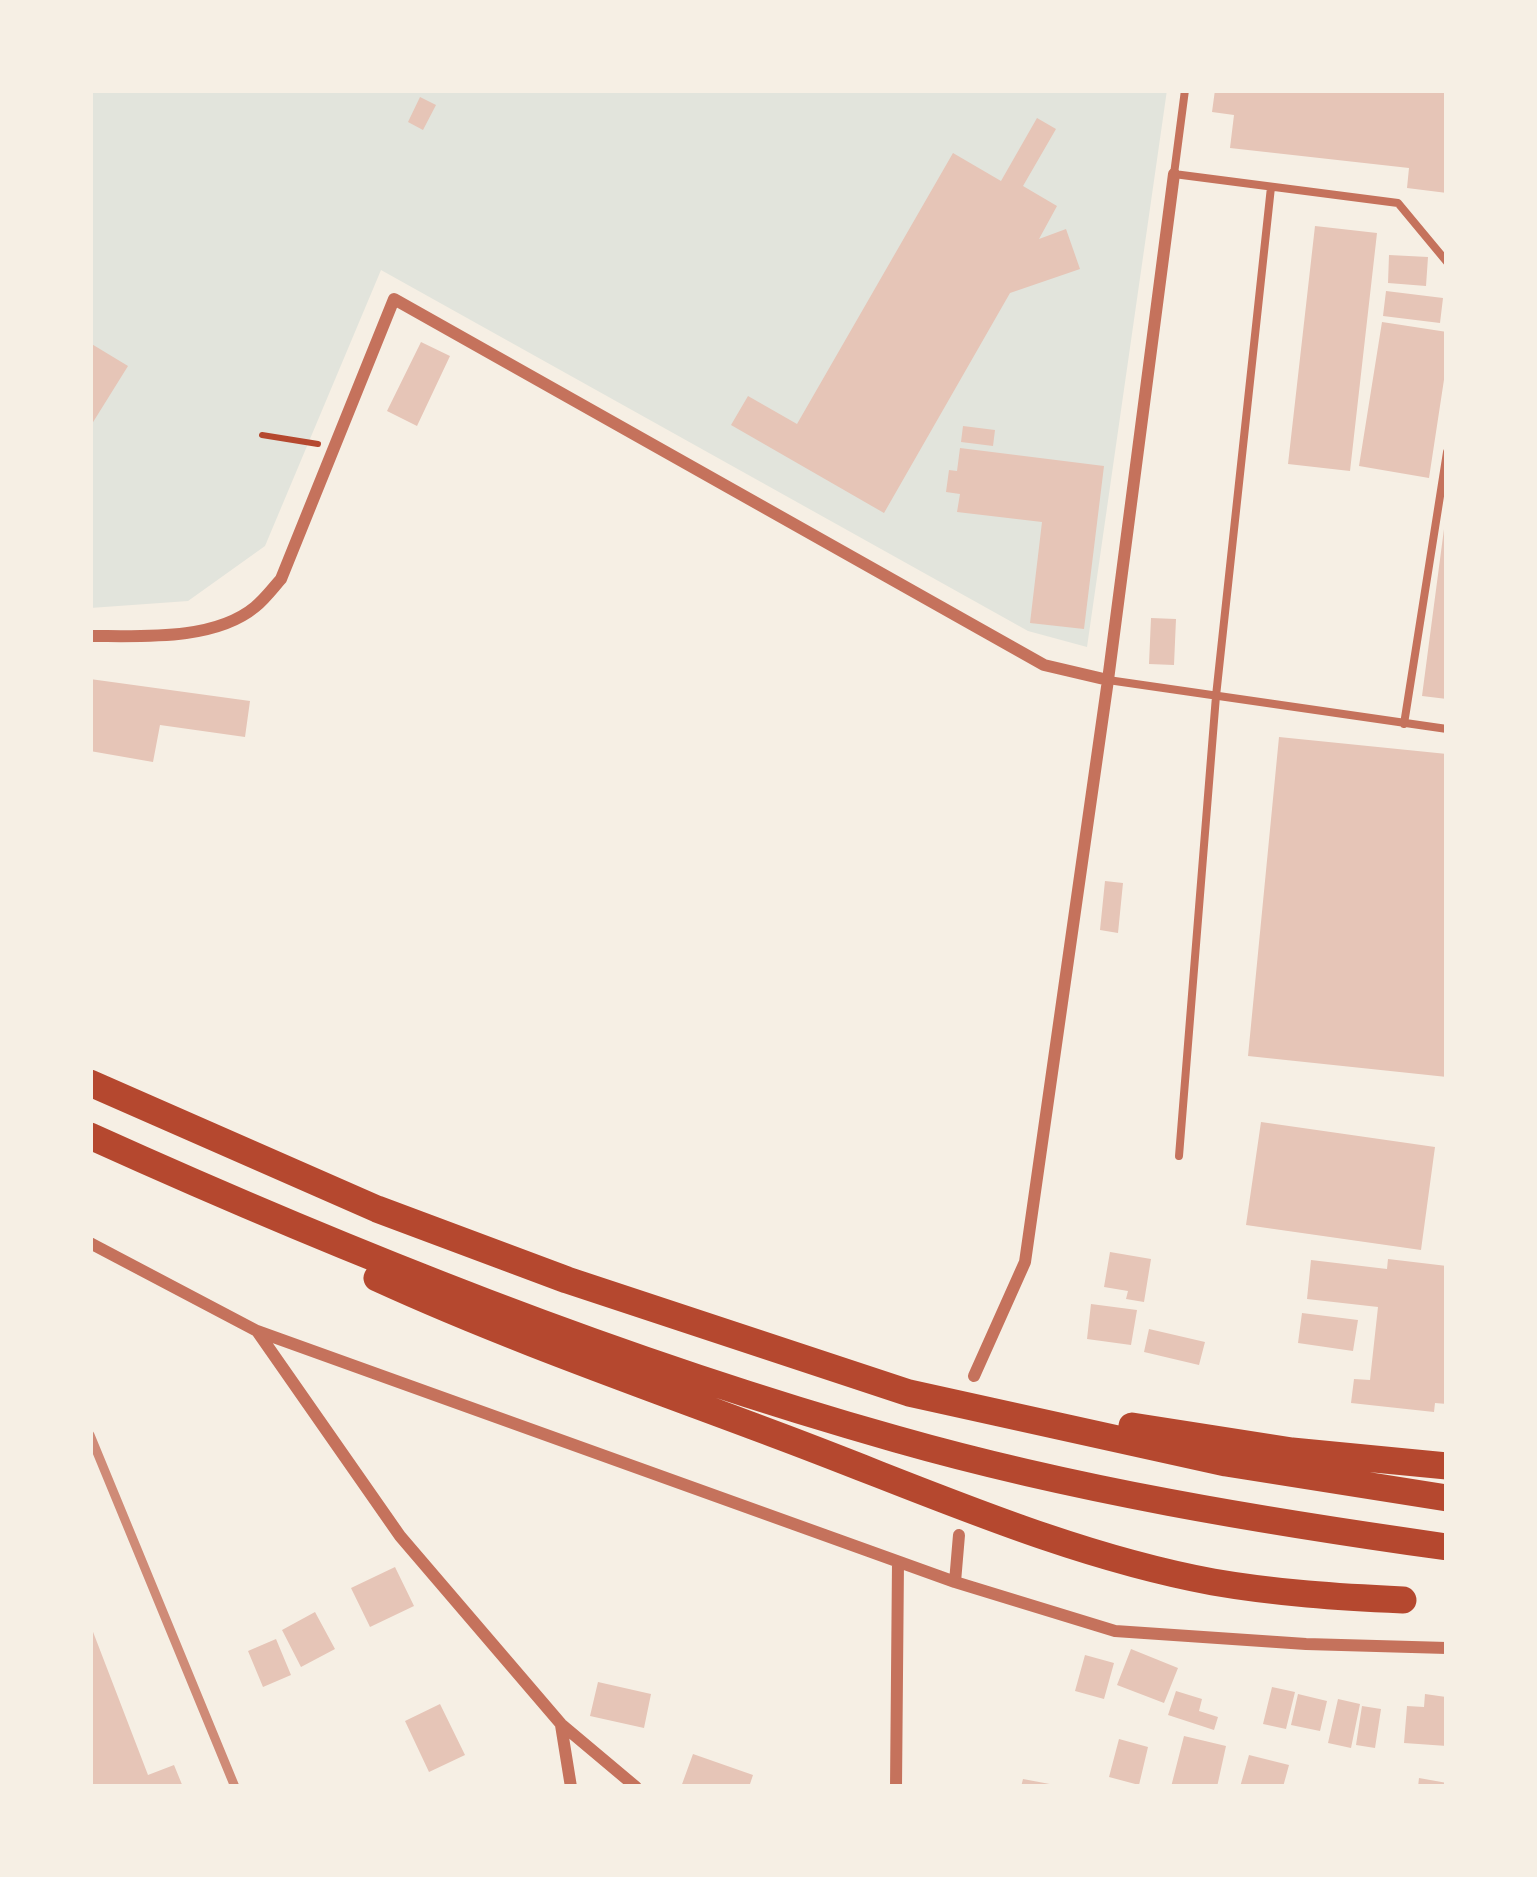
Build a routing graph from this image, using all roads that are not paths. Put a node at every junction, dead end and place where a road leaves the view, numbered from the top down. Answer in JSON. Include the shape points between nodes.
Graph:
{"nodes":[{"id":1,"x":1185,"y":90,"type":"edge"},
{"id":2,"x":1174,"y":174,"type":"junction"},
{"id":3,"x":1271,"y":187,"type":"junction"},
{"id":4,"x":1447,"y":262,"type":"edge"},
{"id":5,"x":1447,"y":452,"type":"edge"},
{"id":6,"x":90,"y":636,"type":"edge"},
{"id":7,"x":1108,"y":680,"type":"junction"},
{"id":8,"x":1216,"y":696,"type":"junction"},
{"id":9,"x":1404,"y":724,"type":"junction"},
{"id":10,"x":1447,"y":729,"type":"edge"},
{"id":11,"x":90,"y":1083,"type":"edge"},
{"id":12,"x":90,"y":1136,"type":"edge"},
{"id":13,"x":1179,"y":1156,"type":"dead end"},
{"id":14,"x":187,"y":1180,"type":"junction"},
{"id":15,"x":90,"y":1243,"type":"edge"},
{"id":16,"x":257,"y":1331,"type":"junction"},
{"id":17,"x":974,"y":1376,"type":"dead end"},
{"id":18,"x":909,"y":1393,"type":"junction"},
{"id":19,"x":1447,"y":1466,"type":"edge"},
{"id":20,"x":1447,"y":1498,"type":"edge"},
{"id":21,"x":959,"y":1535,"type":"dead end"},
{"id":22,"x":1447,"y":1547,"type":"edge"},
{"id":23,"x":898,"y":1562,"type":"junction"},
{"id":24,"x":955,"y":1582,"type":"junction"},
{"id":25,"x":1403,"y":1600,"type":"dead end"},
{"id":26,"x":1447,"y":1648,"type":"edge"},
{"id":27,"x":561,"y":1724,"type":"junction"},
{"id":28,"x":571,"y":1787,"type":"edge"},
{"id":29,"x":636,"y":1787,"type":"edge"},
{"id":30,"x":896,"y":1787,"type":"edge"}],
"edges":[{"from":1,"to":2,"type":"lane"},
{"from":2,"to":3,"type":"lane"},
{"from":2,"to":7,"type":"street"},
{"from":3,"to":4,"type":"lane","via":[[1398,203]]},
{"from":3,"to":8,"type":"lane"},
{"from":5,"to":9,"type":"lane"},
{"from":6,"to":7,"type":"street","via":[[218,627],[254,608],[281,579],[394,299],[1044,664]]},
{"from":7,"to":8,"type":"lane"},
{"from":7,"to":17,"type":"street","via":[[1025,1262]]},
{"from":8,"to":9,"type":"lane"},
{"from":8,"to":13,"type":"lane"},
{"from":9,"to":10,"type":"lane"},
{"from":11,"to":18,"type":"highway","via":[[377,1209]]},
{"from":12,"to":14,"type":"highway"},
{"from":14,"to":22,"type":"highway","via":[[539,1321],[896,1439],[1048,1478]]},
{"from":14,"to":25,"type":"highway","via":[[451,1312],[1037,1532],[1211,1582]]},
{"from":15,"to":16,"type":"street"},
{"from":16,"to":23,"type":"street"},
{"from":16,"to":27,"type":"street","via":[[400,1536]]},
{"from":18,"to":19,"type":"highway"},
{"from":18,"to":20,"type":"highway","via":[[1226,1463]]},
{"from":21,"to":24,"type":"street"},
{"from":23,"to":24,"type":"street"},
{"from":23,"to":30,"type":"street"},
{"from":24,"to":26,"type":"street","via":[[1115,1631]]},
{"from":27,"to":28,"type":"street"},
{"from":27,"to":29,"type":"street"}]}
